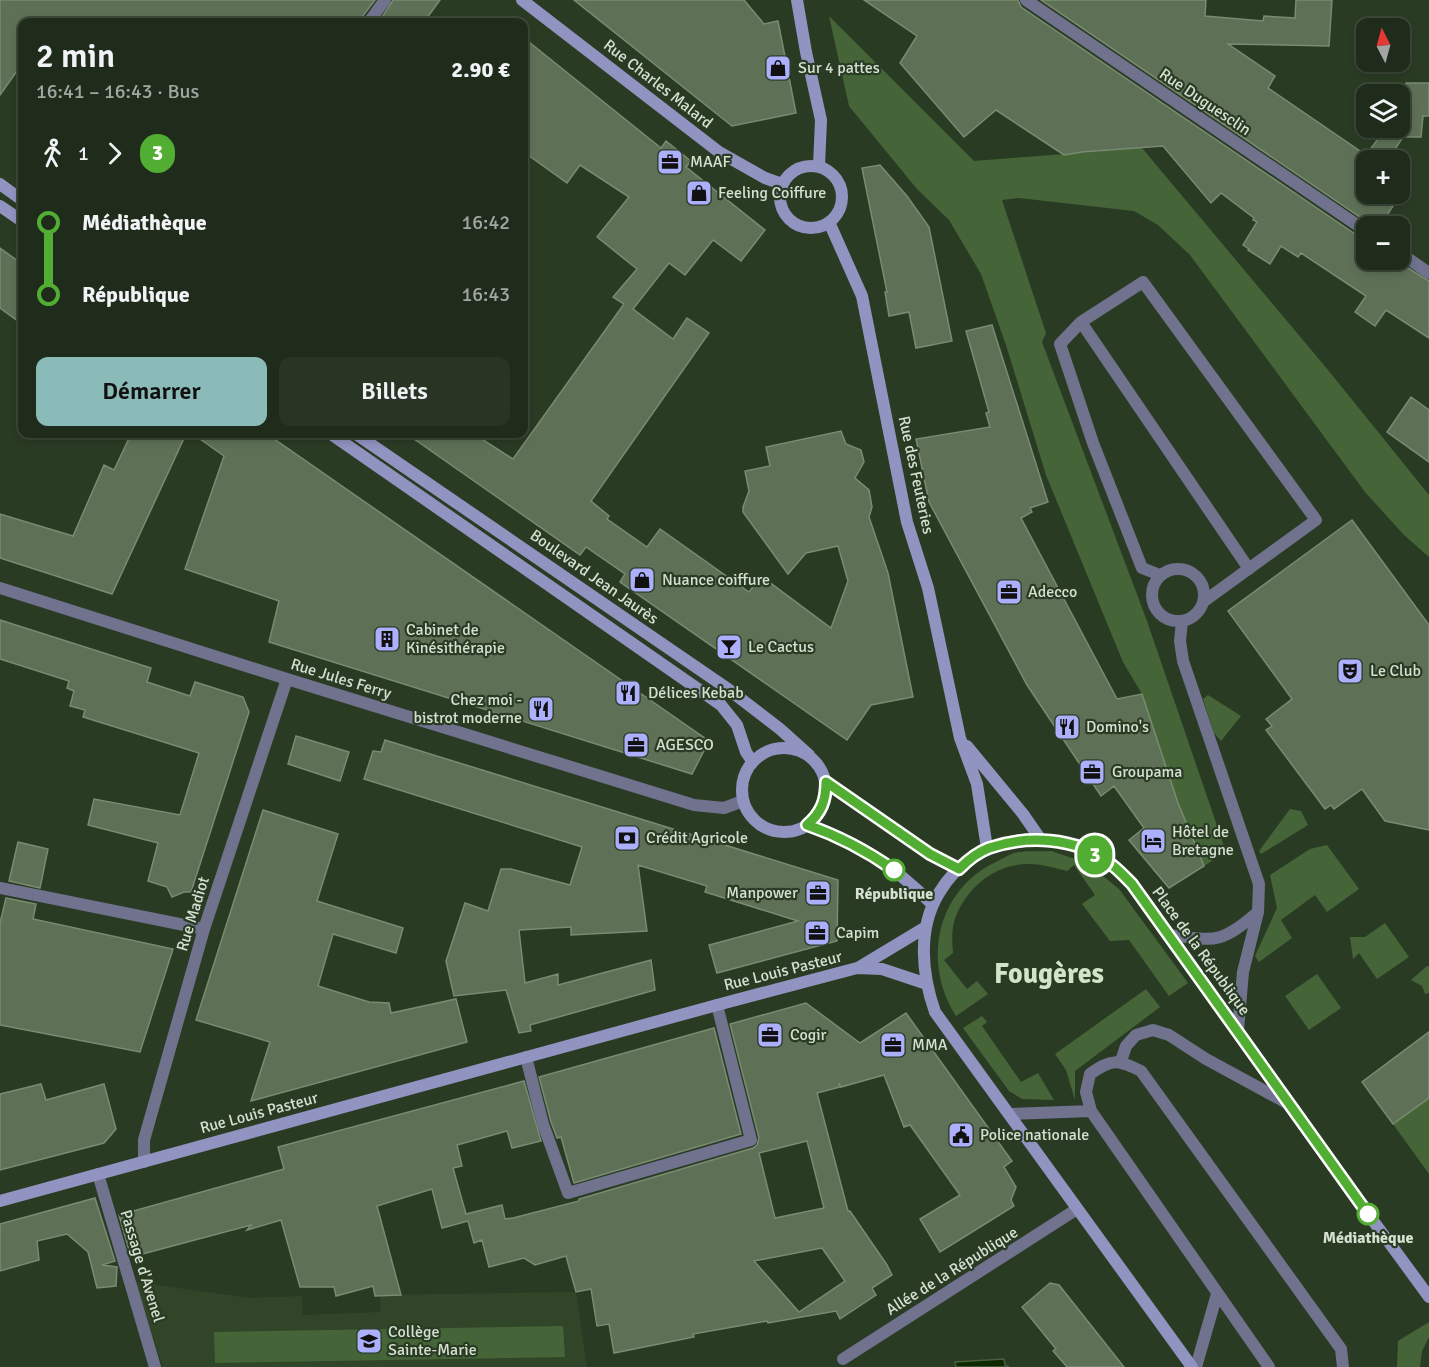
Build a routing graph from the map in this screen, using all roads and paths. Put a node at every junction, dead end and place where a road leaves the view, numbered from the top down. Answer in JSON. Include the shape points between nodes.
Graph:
{"nodes":[{"id":1,"x":385,"y":0,"type":"edge"},
{"id":2,"x":522,"y":0,"type":"edge"},
{"id":3,"x":797,"y":0,"type":"edge"},
{"id":4,"x":1026,"y":0,"type":"edge"},
{"id":5,"x":372,"y":18,"type":"edge"},
{"id":6,"x":819,"y":166,"type":"junction"},
{"id":7,"x":0,"y":184,"type":"edge"},
{"id":8,"x":782,"y":184,"type":"junction"},
{"id":9,"x":18,"y":197,"type":"edge"},
{"id":10,"x":0,"y":206,"type":"edge"},
{"id":11,"x":18,"y":218,"type":"edge"},
{"id":12,"x":829,"y":222,"type":"junction"},
{"id":13,"x":1356,"y":224,"type":"edge"},
{"id":14,"x":1410,"y":260,"type":"edge"},
{"id":15,"x":1429,"y":273,"type":"edge"},
{"id":16,"x":1081,"y":322,"type":"junction"},
{"id":17,"x":337,"y":438,"type":"edge"},
{"id":18,"x":362,"y":438,"type":"edge"},
{"id":19,"x":1249,"y":569,"type":"junction"},
{"id":20,"x":1160,"y":575,"type":"junction"},
{"id":21,"x":0,"y":588,"type":"edge"},
{"id":22,"x":1203,"y":602,"type":"junction"},
{"id":23,"x":1182,"y":621,"type":"junction"},
{"id":24,"x":287,"y":679,"type":"junction"},
{"id":25,"x":960,"y":738,"type":"junction"},
{"id":26,"x":808,"y":756,"type":"junction"},
{"id":27,"x":752,"y":761,"type":"junction"},
{"id":28,"x":826,"y":782,"type":"junction"},
{"id":29,"x":743,"y":801,"type":"junction"},
{"id":30,"x":807,"y":825,"type":"junction"},
{"id":31,"x":1041,"y":840,"type":"junction"},
{"id":32,"x":987,"y":848,"type":"junction"},
{"id":33,"x":959,"y":869,"type":"junction"},
{"id":34,"x":0,"y":888,"type":"edge"},
{"id":35,"x":932,"y":904,"type":"junction"},
{"id":36,"x":1258,"y":912,"type":"junction"},
{"id":37,"x":926,"y":927,"type":"junction"},
{"id":38,"x":204,"y":929,"type":"junction"},
{"id":39,"x":1169,"y":935,"type":"junction"},
{"id":40,"x":857,"y":968,"type":"junction"},
{"id":41,"x":927,"y":984,"type":"junction"},
{"id":42,"x":717,"y":1005,"type":"junction"},
{"id":43,"x":1238,"y":1030,"type":"junction"},
{"id":44,"x":526,"y":1057,"type":"junction"},
{"id":45,"x":1121,"y":1061,"type":"junction"},
{"id":46,"x":1287,"y":1103,"type":"junction"},
{"id":47,"x":1091,"y":1111,"type":"junction"},
{"id":48,"x":1010,"y":1114,"type":"junction"},
{"id":49,"x":144,"y":1162,"type":"junction"},
{"id":50,"x":98,"y":1174,"type":"junction"},
{"id":51,"x":0,"y":1201,"type":"edge"},
{"id":52,"x":1077,"y":1209,"type":"junction"},
{"id":53,"x":1217,"y":1294,"type":"junction"},
{"id":54,"x":1429,"y":1297,"type":"edge"},
{"id":55,"x":843,"y":1359,"type":"dead end"},
{"id":56,"x":155,"y":1367,"type":"edge"},
{"id":57,"x":1192,"y":1367,"type":"edge"},
{"id":58,"x":1197,"y":1367,"type":"edge"},
{"id":59,"x":1269,"y":1367,"type":"edge"},
{"id":60,"x":1343,"y":1367,"type":"edge"}],
"edges":[{"from":1,"to":5,"type":"street"},
{"from":2,"to":8,"type":"main road","name":"Rue Charles Malard","via":[[719,152]]},
{"from":3,"to":6,"type":"main road","via":[[821,120]]},
{"from":4,"to":13,"type":"street","name":"Rue Duguesclin"},
{"from":6,"to":8,"type":"main road","via":[[796,168]]},
{"from":6,"to":12,"type":"main road","via":[[834,175],[842,190],[837,215]]},
{"from":7,"to":9,"type":"main road"},
{"from":8,"to":12,"type":"main road","via":[[780,206],[790,221],[807,228]]},
{"from":10,"to":11,"type":"main road"},
{"from":12,"to":25,"type":"main road","name":"Rue des Feuteries","via":[[862,296],[907,522],[927,588]]},
{"from":14,"to":15,"type":"street"},
{"from":16,"to":19,"type":"street"},
{"from":16,"to":19,"type":"street","via":[[1143,282],[1316,520]]},
{"from":16,"to":20,"type":"street","via":[[1060,344],[1093,443],[1142,568]]},
{"from":17,"to":27,"type":"main road","name":"Boulevard Jean Jaurès","via":[[721,705],[737,724]]},
{"from":18,"to":26,"type":"main road","name":"Boulevard Jean Jaurès","via":[[728,690],[780,729]]},
{"from":19,"to":22,"type":"street"},
{"from":20,"to":22,"type":"street","via":[[1175,568],[1191,571],[1202,583]]},
{"from":20,"to":23,"type":"street","via":[[1152,590],[1155,606],[1166,618]]},
{"from":21,"to":24,"type":"street","name":"Rue Jules Ferry"},
{"from":22,"to":23,"type":"street","via":[[1197,613]]},
{"from":23,"to":36,"type":"street","via":[[1183,661],[1256,873]]},
{"from":24,"to":29,"type":"street","name":"Rue Jules Ferry","via":[[694,805],[724,808]]},
{"from":24,"to":38,"type":"street","name":"Rue Madiot"},
{"from":25,"to":31,"type":"main road","name":"Rue des Feuteries"},
{"from":25,"to":32,"type":"main road","name":"Rue des Feuteries","via":[[977,784]]},
{"from":26,"to":27,"type":"main road","via":[[794,749],[777,748]]},
{"from":26,"to":28,"type":"main road"},
{"from":27,"to":29,"type":"main road","via":[[744,773]]},
{"from":28,"to":30,"type":"main road","via":[[823,807]]},
{"from":28,"to":33,"type":"main road","via":[[930,854]]},
{"from":29,"to":30,"type":"main road","via":[[749,816],[776,832],[792,832]]},
{"from":30,"to":35,"type":"main road","via":[[839,837],[880,860]]},
{"from":31,"to":32,"type":"main road","name":"Place de la République","via":[[1018,840]]},
{"from":31,"to":39,"type":"main road","name":"Place de la République","via":[[1084,849],[1107,861],[1132,884]]},
{"from":32,"to":33,"type":"main road","name":"Place de la République"},
{"from":33,"to":35,"type":"main road","name":"Place de la République"},
{"from":34,"to":38,"type":"street"},
{"from":35,"to":37,"type":"main road","name":"Place de la République"},
{"from":36,"to":39,"type":"street","via":[[1228,936],[1216,939]]},
{"from":36,"to":43,"type":"street","via":[[1243,972]]},
{"from":37,"to":40,"type":"main road","name":"Rue Louis Pasteur"},
{"from":37,"to":41,"type":"main road","name":"Place de la République","via":[[923,960]]},
{"from":38,"to":49,"type":"street","name":"Rue Madiot","via":[[144,1140]]},
{"from":39,"to":43,"type":"main road","name":"Place de la République"},
{"from":40,"to":41,"type":"main road","name":"Rue Louis Pasteur","via":[[882,969]]},
{"from":40,"to":42,"type":"main road","name":"Rue Louis Pasteur"},
{"from":41,"to":48,"type":"main road","name":"Place de la République","via":[[935,1012]]},
{"from":42,"to":44,"type":"main road","name":"Rue Louis Pasteur"},
{"from":42,"to":44,"type":"street","name":"Rue Louis Pasteur","via":[[751,1140],[568,1192],[543,1124]]},
{"from":43,"to":46,"type":"main road","name":"Place de la République"},
{"from":44,"to":49,"type":"main road","name":"Rue Louis Pasteur"},
{"from":45,"to":46,"type":"street","via":[[1126,1046],[1136,1035],[1153,1030],[1169,1035]]},
{"from":45,"to":47,"type":"street","via":[[1106,1063],[1090,1074],[1086,1092]]},
{"from":45,"to":60,"type":"street","via":[[1141,1071],[1341,1349]]},
{"from":46,"to":54,"type":"main road","name":"Place de la République"},
{"from":47,"to":48,"type":"street"},
{"from":47,"to":53,"type":"street"},
{"from":48,"to":52,"type":"main road","name":"Place de la République"},
{"from":49,"to":50,"type":"main road","name":"Rue Louis Pasteur"},
{"from":50,"to":51,"type":"main road","name":"Rue Louis Pasteur"},
{"from":50,"to":56,"type":"street","name":"Passage d'Avenel"},
{"from":52,"to":55,"type":"street","name":"Allée de la République"},
{"from":52,"to":57,"type":"main road","name":"Place de la République"},
{"from":53,"to":58,"type":"street"},
{"from":53,"to":59,"type":"street"}]}
